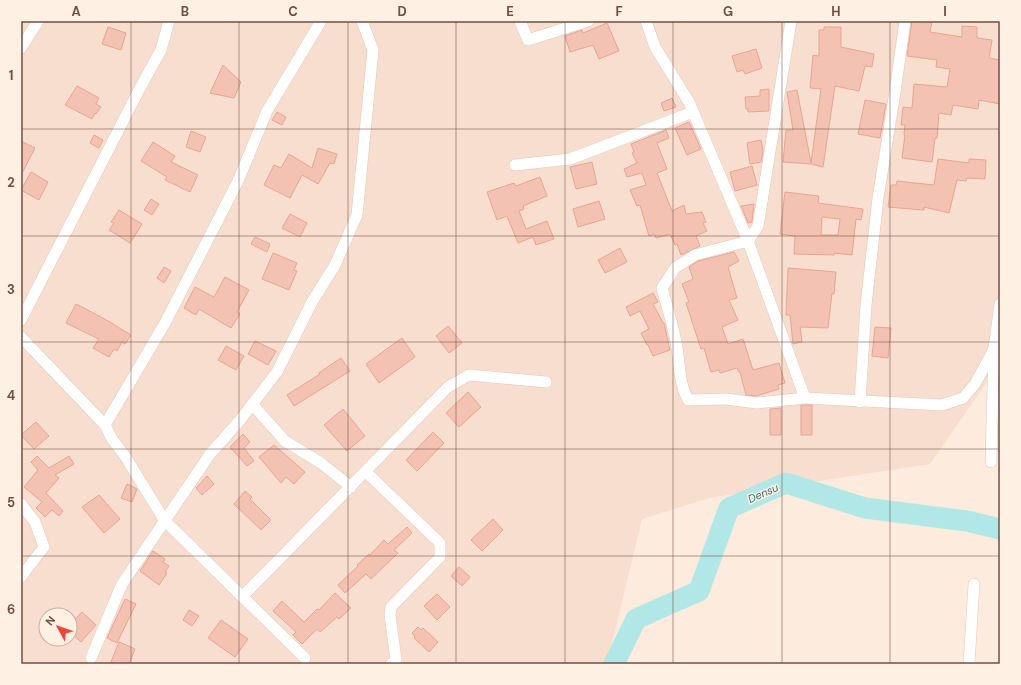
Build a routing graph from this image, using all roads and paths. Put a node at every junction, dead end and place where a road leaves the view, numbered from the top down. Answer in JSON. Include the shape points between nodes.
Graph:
{"nodes":[{"id":1,"x":38,"y":21,"type":"edge"},
{"id":2,"x":169,"y":21,"type":"edge"},
{"id":3,"x":321,"y":21,"type":"edge"},
{"id":4,"x":362,"y":21,"type":"edge"},
{"id":5,"x":520,"y":21,"type":"edge"},
{"id":6,"x":588,"y":21,"type":"edge"},
{"id":7,"x":646,"y":21,"type":"edge"},
{"id":8,"x":791,"y":21,"type":"edge"},
{"id":9,"x":905,"y":21,"type":"edge"},
{"id":10,"x":21,"y":48,"type":"edge"},
{"id":11,"x":693,"y":112,"type":"junction"},
{"id":12,"x":515,"y":165,"type":"dead end"},
{"id":13,"x":748,"y":241,"type":"junction"},
{"id":14,"x":1000,"y":304,"type":"edge"},
{"id":15,"x":21,"y":320,"type":"edge"},
{"id":16,"x":21,"y":337,"type":"edge"},
{"id":17,"x":994,"y":349,"type":"junction"},
{"id":18,"x":546,"y":382,"type":"dead end"},
{"id":19,"x":805,"y":398,"type":"junction"},
{"id":20,"x":860,"y":402,"type":"junction"},
{"id":21,"x":252,"y":404,"type":"junction"},
{"id":22,"x":105,"y":425,"type":"junction"},
{"id":23,"x":991,"y":462,"type":"dead end"},
{"id":24,"x":366,"y":472,"type":"junction"},
{"id":25,"x":351,"y":487,"type":"junction"},
{"id":26,"x":21,"y":504,"type":"edge"},
{"id":27,"x":165,"y":521,"type":"junction"},
{"id":28,"x":21,"y":577,"type":"edge"},
{"id":29,"x":974,"y":584,"type":"dead end"},
{"id":30,"x":242,"y":597,"type":"junction"},
{"id":31,"x":91,"y":658,"type":"dead end"},
{"id":32,"x":306,"y":658,"type":"dead end"},
{"id":33,"x":395,"y":663,"type":"edge"},
{"id":34,"x":969,"y":664,"type":"edge"}],
"edges":[{"from":1,"to":10,"type":"street"},
{"from":2,"to":15,"type":"street","via":[[161,50]]},
{"from":3,"to":22,"type":"street","via":[[267,111],[238,181],[165,322]]},
{"from":4,"to":21,"type":"street","via":[[373,50],[357,215],[335,265],[312,302],[277,372]]},
{"from":5,"to":6,"type":"street","via":[[528,40]]},
{"from":7,"to":11,"type":"street","via":[[655,47]]},
{"from":8,"to":13,"type":"street","via":[[758,226]]},
{"from":9,"to":20,"type":"street","via":[[878,198],[866,305]]},
{"from":11,"to":12,"type":"street","via":[[570,159]]},
{"from":11,"to":13,"type":"street"},
{"from":13,"to":19,"type":"street"},
{"from":13,"to":19,"type":"street","via":[[696,255],[675,268],[662,288],[677,348],[684,392],[688,400],[726,399],[757,403]]},
{"from":14,"to":17,"type":"street"},
{"from":16,"to":22,"type":"street"},
{"from":17,"to":20,"type":"street","via":[[975,384],[963,398],[952,403],[942,406]]},
{"from":17,"to":23,"type":"street"},
{"from":18,"to":24,"type":"street","via":[[469,375],[448,387]]},
{"from":19,"to":20,"type":"street"},
{"from":21,"to":25,"type":"street","via":[[285,441],[321,463]]},
{"from":21,"to":27,"type":"street","via":[[210,454]]},
{"from":22,"to":27,"type":"street"},
{"from":24,"to":25,"type":"street"},
{"from":24,"to":33,"type":"street","via":[[440,543],[440,557],[390,607]]},
{"from":25,"to":30,"type":"street"},
{"from":26,"to":28,"type":"street","via":[[35,522],[44,547]]},
{"from":27,"to":30,"type":"street"},
{"from":27,"to":31,"type":"street","via":[[122,584]]},
{"from":29,"to":34,"type":"street"},
{"from":30,"to":32,"type":"street"}]}
